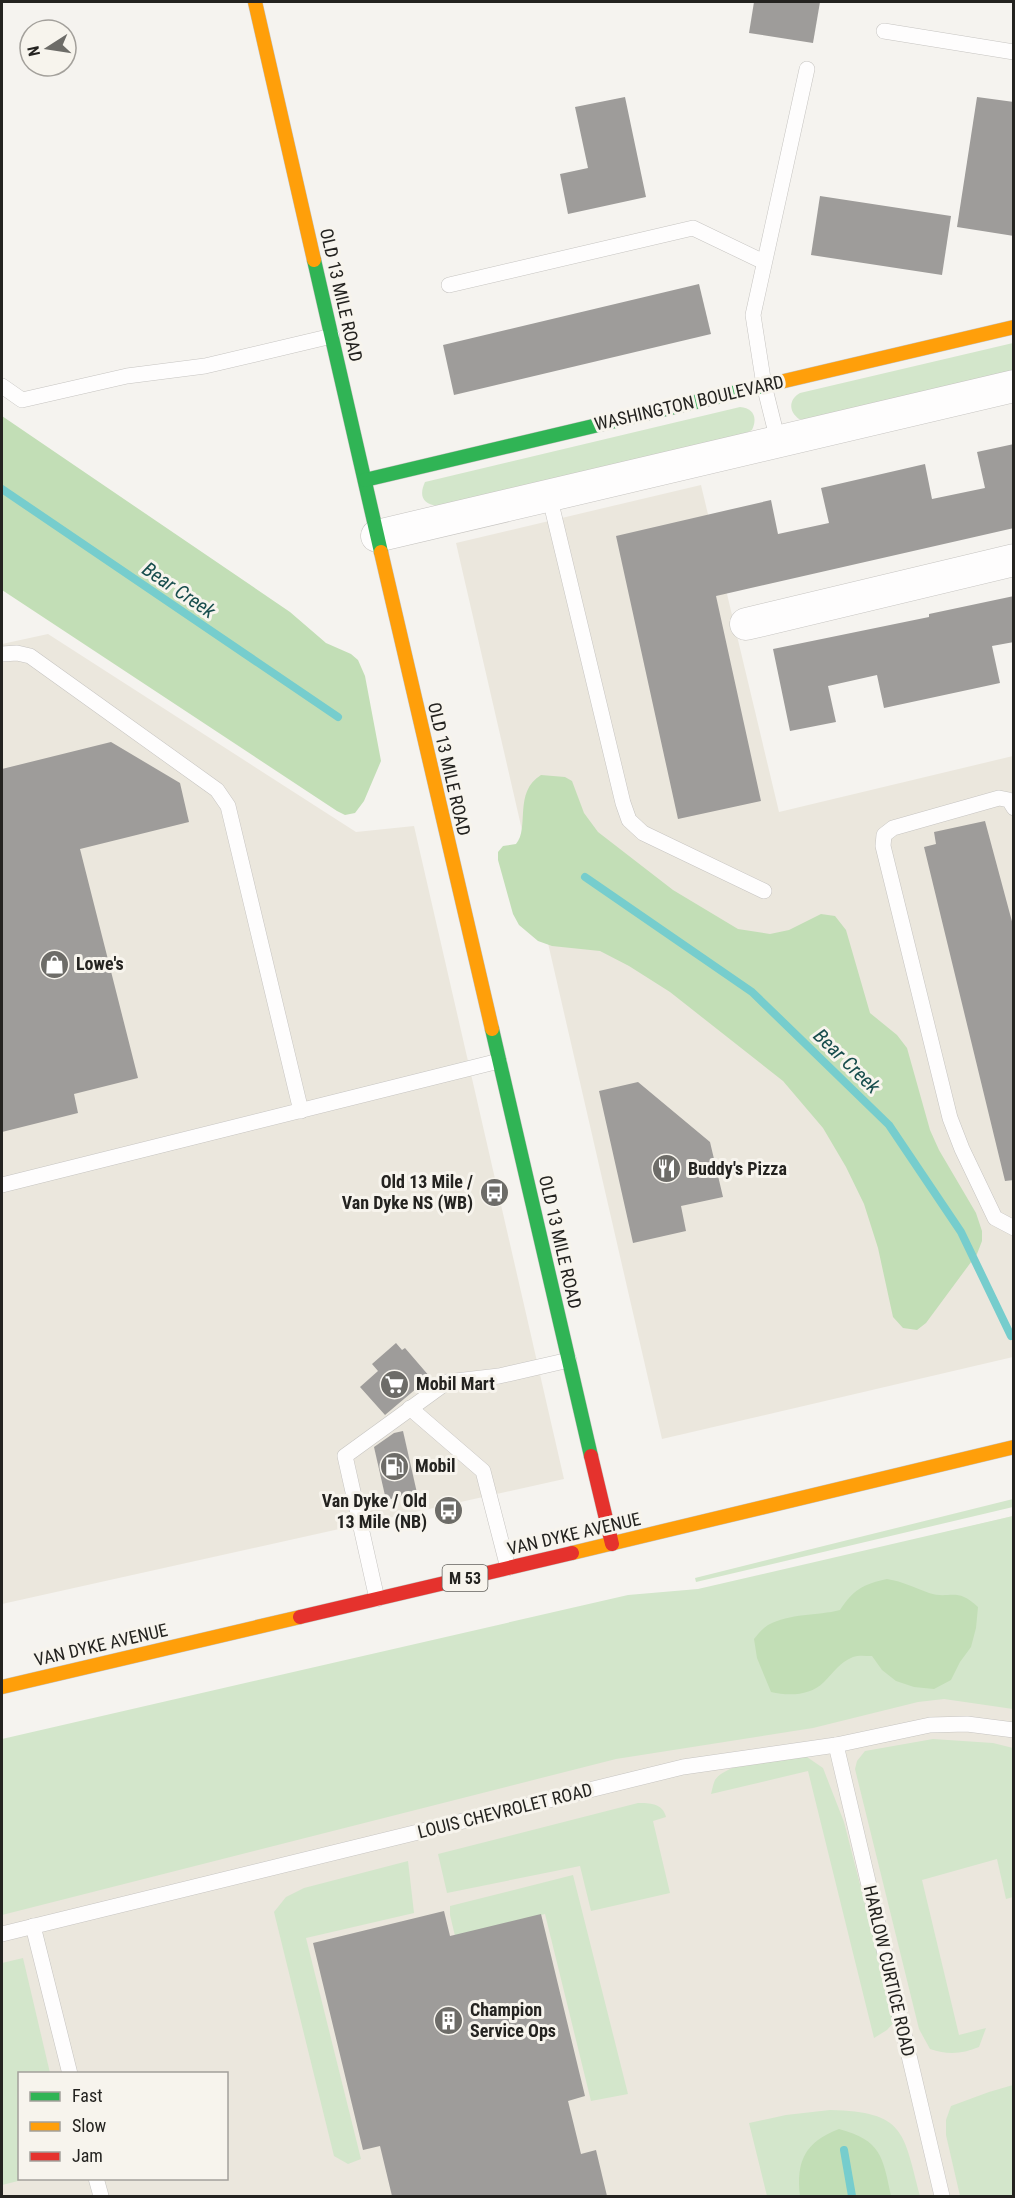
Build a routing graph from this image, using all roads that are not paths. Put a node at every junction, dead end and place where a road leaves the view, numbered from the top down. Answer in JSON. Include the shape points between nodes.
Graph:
{"nodes":[{"id":1,"x":255,"y":2,"type":"edge"},
{"id":2,"x":884,"y":32,"type":"dead end"},
{"id":3,"x":1014,"y":52,"type":"edge"},
{"id":4,"x":807,"y":69,"type":"dead end"},
{"id":5,"x":764,"y":262,"type":"junction"},
{"id":6,"x":448,"y":285,"type":"dead end"},
{"id":7,"x":1014,"y":327,"type":"edge"},
{"id":8,"x":332,"y":336,"type":"junction"},
{"id":9,"x":764,"y":385,"type":"junction"},
{"id":10,"x":2,"y":386,"type":"edge"},
{"id":11,"x":1014,"y":386,"type":"edge"},
{"id":12,"x":778,"y":441,"type":"junction"},
{"id":13,"x":365,"y":480,"type":"junction"},
{"id":14,"x":549,"y":495,"type":"junction"},
{"id":15,"x":377,"y":536,"type":"junction"},
{"id":16,"x":1014,"y":560,"type":"edge"},
{"id":17,"x":746,"y":624,"type":"dead end"},
{"id":18,"x":2,"y":654,"type":"edge"},
{"id":19,"x":1014,"y":808,"type":"edge"},
{"id":20,"x":764,"y":891,"type":"dead end"},
{"id":21,"x":499,"y":1061,"type":"junction"},
{"id":22,"x":301,"y":1111,"type":"junction"},
{"id":23,"x":2,"y":1185,"type":"edge"},
{"id":24,"x":1014,"y":1228,"type":"edge"},
{"id":25,"x":569,"y":1360,"type":"junction"},
{"id":26,"x":410,"y":1408,"type":"junction"},
{"id":27,"x":1014,"y":1447,"type":"edge"},
{"id":28,"x":612,"y":1544,"type":"junction"},
{"id":29,"x":508,"y":1568,"type":"junction"},
{"id":30,"x":377,"y":1599,"type":"junction"},
{"id":31,"x":2,"y":1688,"type":"edge"},
{"id":32,"x":1014,"y":1730,"type":"edge"},
{"id":33,"x":836,"y":1745,"type":"junction"},
{"id":34,"x":33,"y":1926,"type":"junction"},
{"id":35,"x":2,"y":1934,"type":"edge"},
{"id":36,"x":70,"y":2072,"type":"edge"},
{"id":37,"x":97,"y":2180,"type":"edge"},
{"id":38,"x":101,"y":2196,"type":"edge"},
{"id":39,"x":942,"y":2196,"type":"edge"}],
"edges":[{"from":1,"to":8,"type":"street","name":"OLD 13 MILE ROAD"},
{"from":2,"to":3,"type":"lane"},
{"from":4,"to":5,"type":"lane"},
{"from":5,"to":6,"type":"lane","via":[[693,228]]},
{"from":5,"to":9,"type":"lane","via":[[753,315]]},
{"from":7,"to":9,"type":"street","name":"WASHINGTON BOULEVARD"},
{"from":8,"to":10,"type":"lane","via":[[205,366],[127,375],[22,400]]},
{"from":8,"to":13,"type":"street","name":"OLD 13 MILE ROAD"},
{"from":9,"to":12,"type":"lane"},
{"from":9,"to":13,"type":"street","name":"WASHINGTON BOULEVARD"},
{"from":11,"to":12,"type":"street"},
{"from":12,"to":14,"type":"street"},
{"from":13,"to":15,"type":"street","name":"OLD 13 MILE ROAD"},
{"from":14,"to":15,"type":"street"},
{"from":14,"to":20,"type":"lane","via":[[629,820],[642,833]]},
{"from":15,"to":21,"type":"street","name":"OLD 13 MILE ROAD"},
{"from":16,"to":17,"type":"street"},
{"from":18,"to":22,"type":"lane","via":[[30,657],[223,797]]},
{"from":19,"to":24,"type":"lane","via":[[1009,800],[999,798],[892,828],[884,835],[883,846],[950,1118],[995,1218]]},
{"from":21,"to":22,"type":"lane"},
{"from":21,"to":25,"type":"street","name":"OLD 13 MILE ROAD"},
{"from":22,"to":23,"type":"lane"},
{"from":25,"to":26,"type":"lane","via":[[499,1376],[447,1382]]},
{"from":25,"to":28,"type":"street","name":"OLD 13 MILE ROAD"},
{"from":26,"to":29,"type":"lane","via":[[483,1471]]},
{"from":26,"to":30,"type":"lane","via":[[345,1456]]},
{"from":27,"to":28,"type":"street","name":"VAN DYKE AVENUE","number":"M 53"},
{"from":28,"to":29,"type":"street","name":"VAN DYKE AVENUE","number":"M 53"},
{"from":29,"to":30,"type":"street","name":"VAN DYKE AVENUE","number":"M 53"},
{"from":30,"to":31,"type":"street","name":"VAN DYKE AVENUE","number":"M 53"},
{"from":32,"to":33,"type":"lane","name":"LOUIS CHEVROLET ROAD","via":[[967,1724],[930,1725]]},
{"from":33,"to":34,"type":"lane","name":"LOUIS CHEVROLET ROAD","via":[[683,1767]]},
{"from":33,"to":39,"type":"lane","name":"HARLOW CURTICE ROAD"},
{"from":34,"to":35,"type":"lane","name":"LOUIS CHEVROLET ROAD"},
{"from":34,"to":36,"type":"lane"},
{"from":37,"to":38,"type":"lane"}]}
